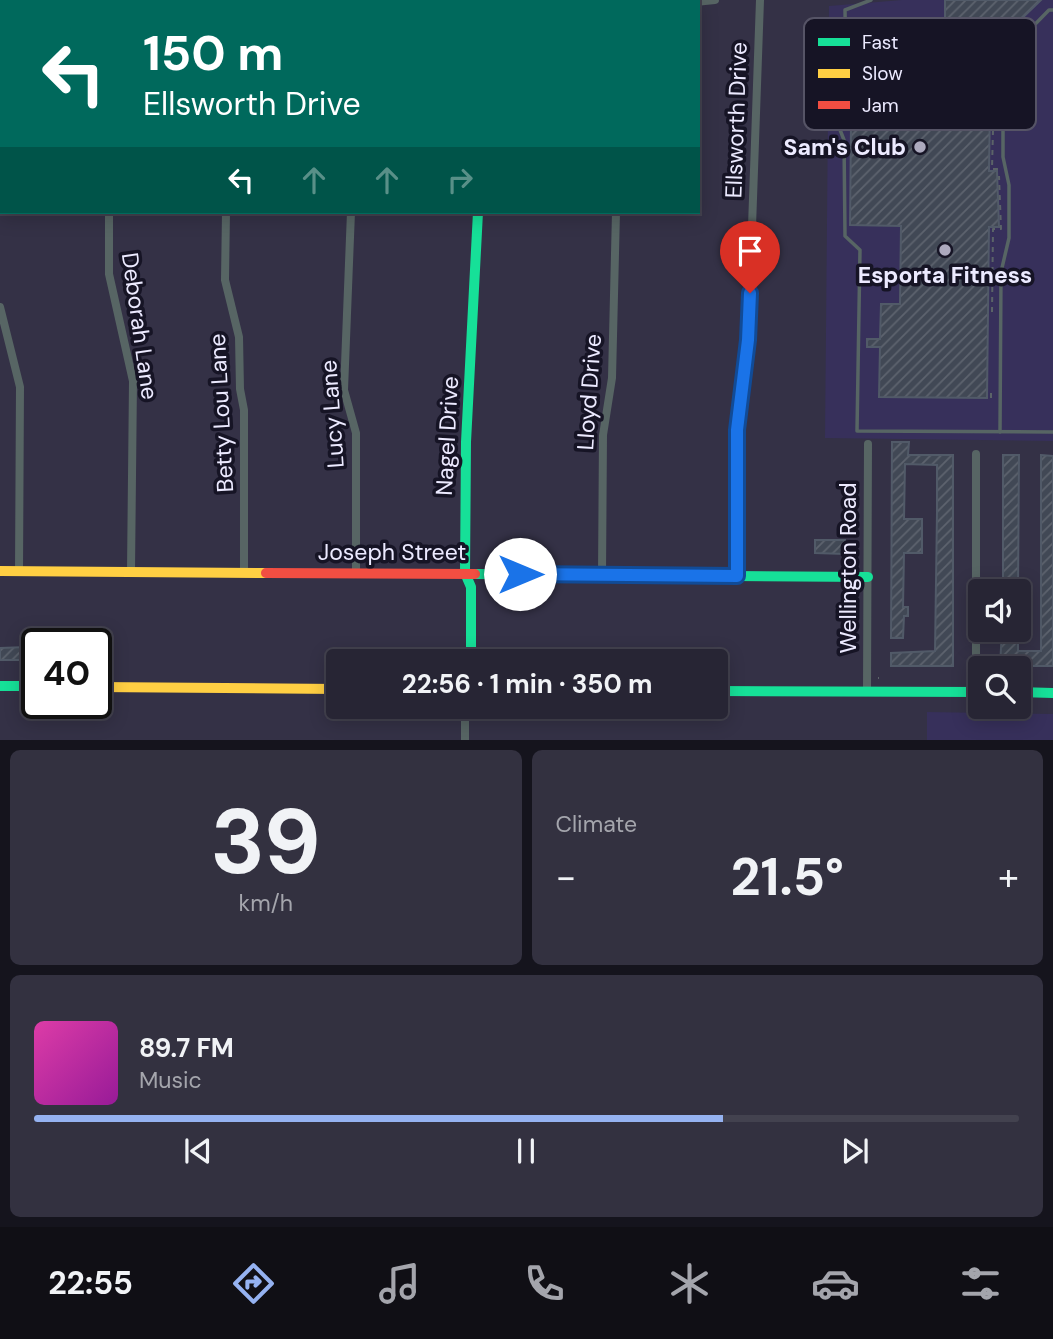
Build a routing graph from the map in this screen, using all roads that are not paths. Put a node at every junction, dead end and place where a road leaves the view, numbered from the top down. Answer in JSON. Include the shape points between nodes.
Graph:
{"nodes":[{"id":1,"x":760,"y":0,"type":"edge"},
{"id":2,"x":871,"y":0,"type":"edge"},
{"id":3,"x":1053,"y":10,"type":"edge"},
{"id":4,"x":845,"y":18,"type":"edge"},
{"id":5,"x":1036,"y":23,"type":"edge"},
{"id":6,"x":840,"y":130,"type":"edge"},
{"id":7,"x":1003,"y":130,"type":"edge"},
{"id":8,"x":110,"y":214,"type":"edge"},
{"id":9,"x":226,"y":214,"type":"edge"},
{"id":10,"x":351,"y":214,"type":"edge"},
{"id":11,"x":478,"y":214,"type":"edge"},
{"id":12,"x":615,"y":214,"type":"edge"},
{"id":13,"x":0,"y":307,"type":"edge"},
{"id":14,"x":1000,"y":432,"type":"junction"},
{"id":15,"x":1053,"y":432,"type":"edge"},
{"id":16,"x":868,"y":444,"type":"dead end"},
{"id":17,"x":976,"y":454,"type":"dead end"},
{"id":18,"x":0,"y":571,"type":"edge"},
{"id":19,"x":19,"y":571,"type":"junction"},
{"id":20,"x":131,"y":571,"type":"junction"},
{"id":21,"x":244,"y":572,"type":"junction"},
{"id":22,"x":356,"y":572,"type":"junction"},
{"id":23,"x":465,"y":573,"type":"junction"},
{"id":24,"x":602,"y":575,"type":"junction"},
{"id":25,"x":737,"y":576,"type":"junction"},
{"id":26,"x":868,"y":578,"type":"junction"},
{"id":27,"x":471,"y":649,"type":"edge"},
{"id":28,"x":978,"y":656,"type":"edge"},
{"id":29,"x":0,"y":686,"type":"edge"},
{"id":30,"x":21,"y":687,"type":"edge"},
{"id":31,"x":112,"y":687,"type":"edge"},
{"id":32,"x":326,"y":689,"type":"edge"},
{"id":33,"x":728,"y":691,"type":"edge"},
{"id":34,"x":867,"y":692,"type":"junction"},
{"id":35,"x":968,"y":692,"type":"edge"},
{"id":36,"x":1031,"y":692,"type":"edge"},
{"id":37,"x":1053,"y":693,"type":"edge"},
{"id":38,"x":465,"y":719,"type":"edge"},
{"id":39,"x":465,"y":740,"type":"edge"}],
"edges":[{"from":1,"to":25,"type":"street","name":"Ellsworth Drive","via":[[748,340],[737,430]]},
{"from":2,"to":4,"type":"lane","via":[[845,10]]},
{"from":3,"to":5,"type":"lane"},
{"from":6,"to":14,"type":"lane","via":[[845,236],[860,250],[857,431]]},
{"from":7,"to":14,"type":"lane","via":[[1009,224],[1001,272]]},
{"from":8,"to":20,"type":"street","name":"Deborah Lane","via":[[108,274],[133,381]]},
{"from":9,"to":21,"type":"street","name":"Betty Lou Lane","via":[[225,280],[239,337],[244,410]]},
{"from":10,"to":22,"type":"street","name":"Lucy Lane","via":[[344,390],[356,433]]},
{"from":11,"to":23,"type":"street","name":"Nagel Drive","via":[[466,442]]},
{"from":12,"to":24,"type":"street","name":"Lloyd Drive","via":[[611,378],[603,435]]},
{"from":13,"to":19,"type":"street","via":[[20,387]]},
{"from":14,"to":15,"type":"lane"},
{"from":16,"to":26,"type":"street","name":"Wellington Road"},
{"from":17,"to":28,"type":"street"},
{"from":18,"to":19,"type":"street","name":"Joseph Street"},
{"from":19,"to":20,"type":"street","name":"Joseph Street"},
{"from":20,"to":21,"type":"street","name":"Joseph Street"},
{"from":21,"to":22,"type":"street","name":"Joseph Street"},
{"from":22,"to":23,"type":"street","name":"Joseph Street"},
{"from":23,"to":24,"type":"street","name":"Joseph Street"},
{"from":23,"to":27,"type":"street","name":"Nagel Drive","via":[[471,587]]},
{"from":24,"to":25,"type":"street","name":"Joseph Street"},
{"from":25,"to":26,"type":"street","name":"Joseph Street"},
{"from":26,"to":34,"type":"street","name":"Wellington Road"},
{"from":29,"to":30,"type":"street"},
{"from":31,"to":32,"type":"street"},
{"from":33,"to":34,"type":"street"},
{"from":34,"to":35,"type":"street"},
{"from":36,"to":37,"type":"street"},
{"from":38,"to":39,"type":"street"}]}
